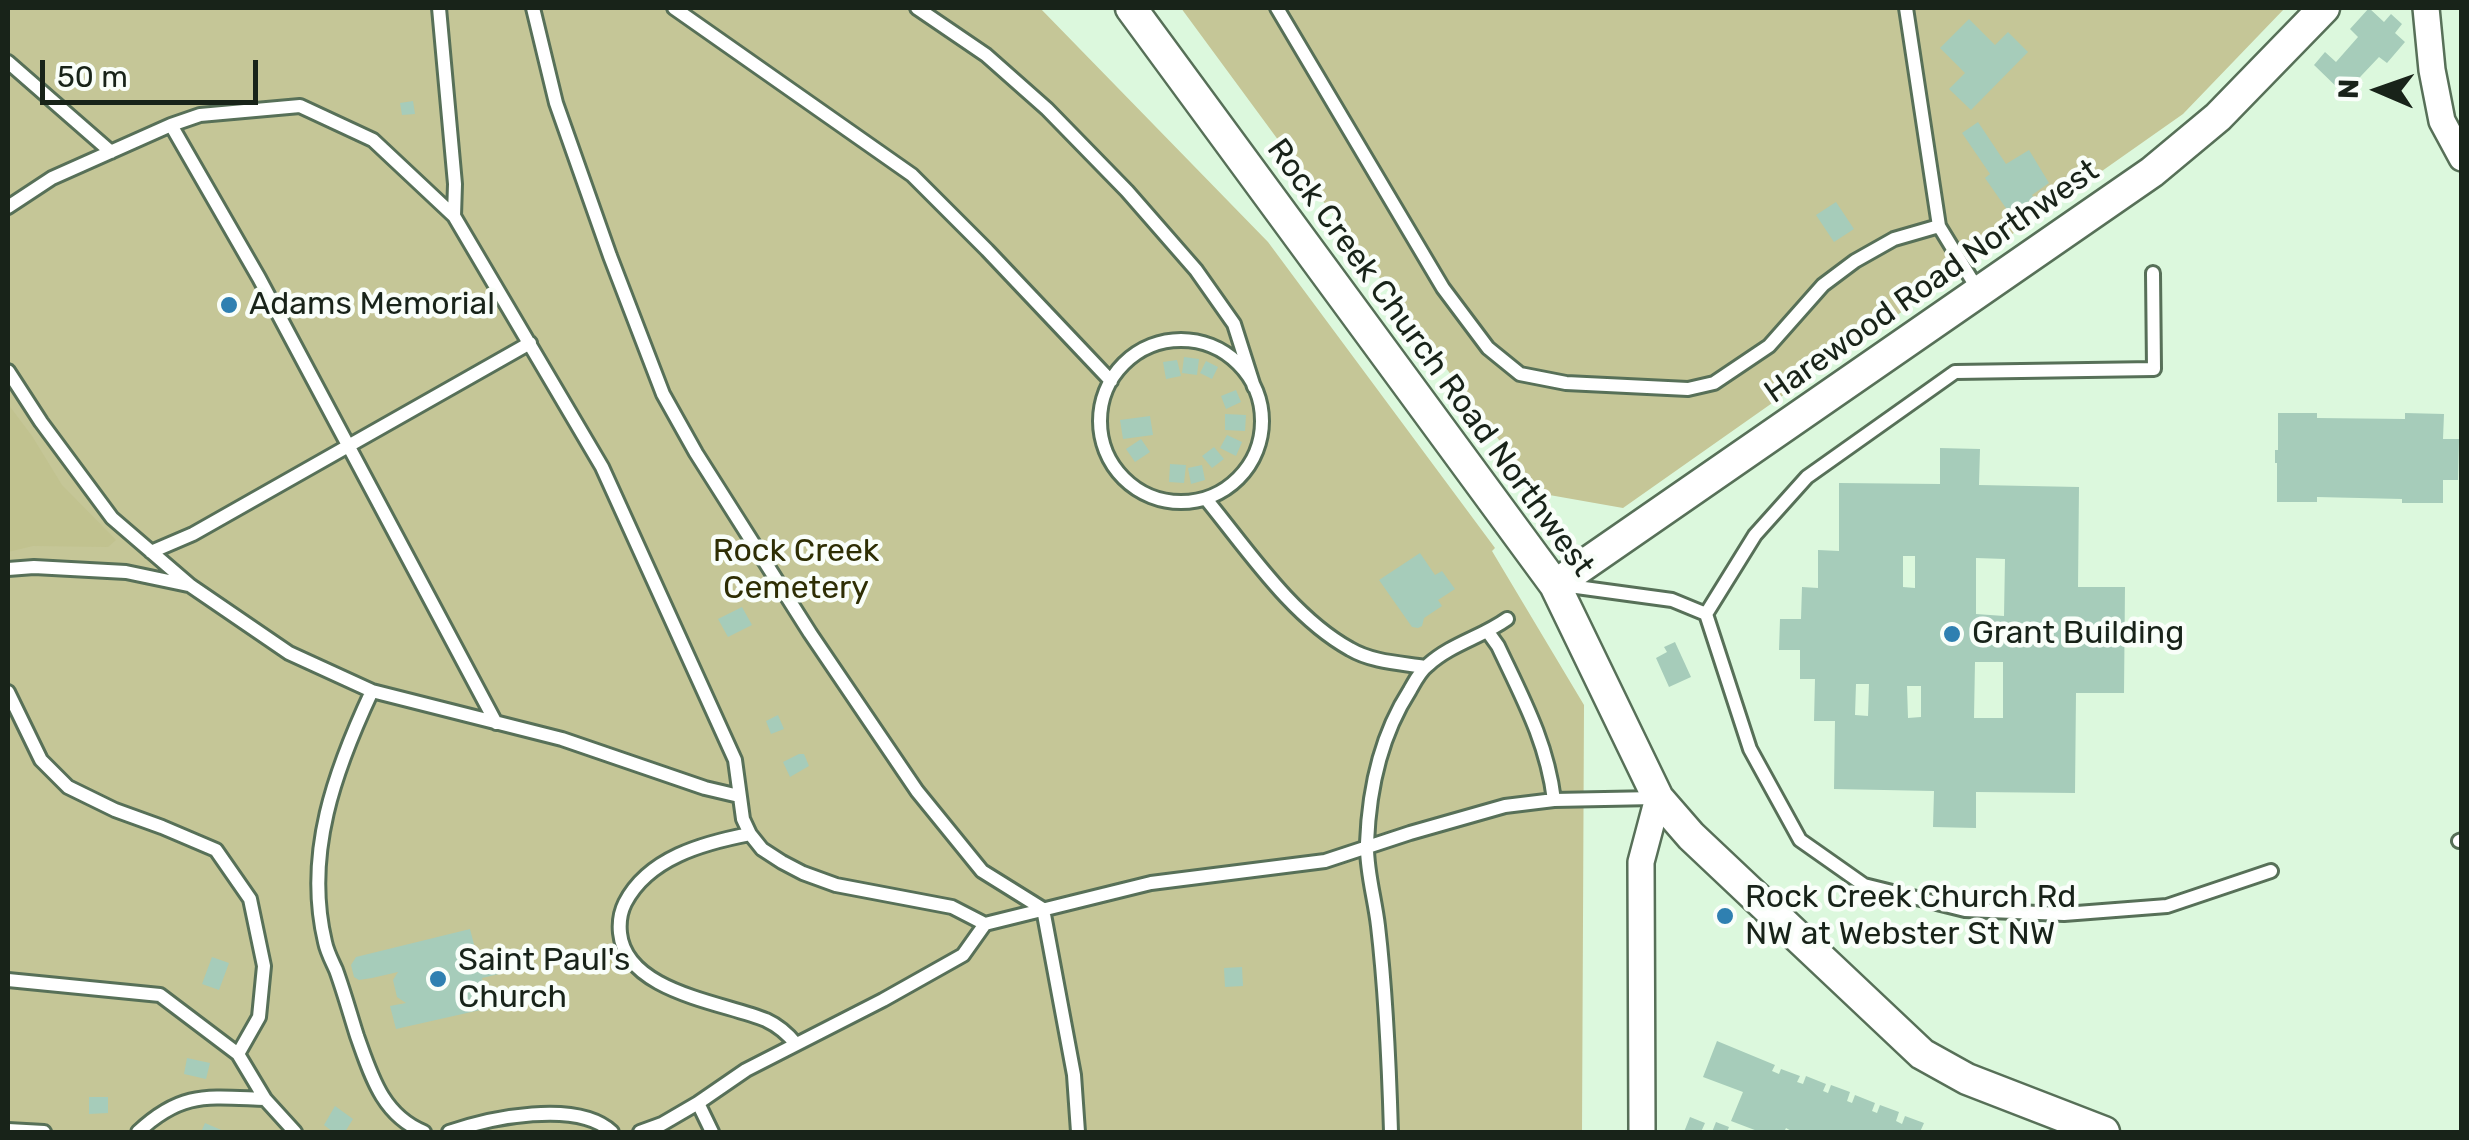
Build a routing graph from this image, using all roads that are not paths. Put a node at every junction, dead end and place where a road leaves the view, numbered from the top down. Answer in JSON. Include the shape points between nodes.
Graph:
{"nodes":[{"id":1,"x":439,"y":8,"type":"edge"},
{"id":2,"x":533,"y":8,"type":"edge"},
{"id":3,"x":674,"y":8,"type":"edge"},
{"id":4,"x":917,"y":8,"type":"edge"},
{"id":5,"x":1130,"y":8,"type":"edge"},
{"id":6,"x":1276,"y":8,"type":"edge"},
{"id":7,"x":1906,"y":8,"type":"edge"},
{"id":8,"x":2324,"y":8,"type":"edge"},
{"id":9,"x":2432,"y":9,"type":"edge"},
{"id":10,"x":8,"y":62,"type":"edge"},
{"id":11,"x":172,"y":125,"type":"junction"},
{"id":12,"x":111,"y":152,"type":"junction"},
{"id":13,"x":2462,"y":158,"type":"edge"},
{"id":14,"x":8,"y":206,"type":"edge"},
{"id":15,"x":454,"y":216,"type":"junction"},
{"id":16,"x":1940,"y":226,"type":"junction"},
{"id":17,"x":2153,"y":274,"type":"dead end"},
{"id":18,"x":1979,"y":292,"type":"junction"},
{"id":19,"x":530,"y":343,"type":"junction"},
{"id":20,"x":8,"y":371,"type":"edge"},
{"id":21,"x":1111,"y":380,"type":"junction"},
{"id":22,"x":1254,"y":387,"type":"junction"},
{"id":23,"x":348,"y":446,"type":"junction"},
{"id":24,"x":1206,"y":499,"type":"junction"},
{"id":25,"x":151,"y":552,"type":"junction"},
{"id":26,"x":8,"y":568,"type":"edge"},
{"id":27,"x":1555,"y":585,"type":"junction"},
{"id":28,"x":191,"y":586,"type":"junction"},
{"id":29,"x":1706,"y":614,"type":"junction"},
{"id":30,"x":1507,"y":620,"type":"dead end"},
{"id":31,"x":1488,"y":632,"type":"junction"},
{"id":32,"x":1424,"y":667,"type":"junction"},
{"id":33,"x":8,"y":692,"type":"edge"},
{"id":34,"x":372,"y":692,"type":"junction"},
{"id":35,"x":496,"y":723,"type":"junction"},
{"id":36,"x":739,"y":796,"type":"junction"},
{"id":37,"x":1658,"y":798,"type":"junction"},
{"id":38,"x":1554,"y":800,"type":"junction"},
{"id":39,"x":750,"y":834,"type":"junction"},
{"id":40,"x":1366,"y":848,"type":"junction"},
{"id":41,"x":2270,"y":871,"type":"dead end"},
{"id":42,"x":1043,"y":910,"type":"junction"},
{"id":43,"x":984,"y":924,"type":"junction"},
{"id":44,"x":8,"y":980,"type":"edge"},
{"id":45,"x":796,"y":1044,"type":"junction"},
{"id":46,"x":238,"y":1054,"type":"junction"},
{"id":47,"x":265,"y":1100,"type":"junction"},
{"id":48,"x":698,"y":1103,"type":"junction"},
{"id":49,"x":661,"y":1128,"type":"edge"},
{"id":50,"x":8,"y":1130,"type":"edge"},
{"id":51,"x":44,"y":1132,"type":"edge"},
{"id":52,"x":138,"y":1132,"type":"edge"},
{"id":53,"x":294,"y":1132,"type":"edge"},
{"id":54,"x":424,"y":1132,"type":"edge"},
{"id":55,"x":449,"y":1132,"type":"edge"},
{"id":56,"x":612,"y":1132,"type":"edge"},
{"id":57,"x":640,"y":1132,"type":"edge"},
{"id":58,"x":712,"y":1132,"type":"edge"},
{"id":59,"x":1078,"y":1132,"type":"edge"},
{"id":60,"x":1391,"y":1132,"type":"edge"},
{"id":61,"x":1642,"y":1132,"type":"edge"},
{"id":62,"x":2104,"y":1132,"type":"edge"}],
"edges":[{"from":1,"to":15,"type":"lane"},
{"from":2,"to":42,"type":"lane","via":[[556,104],[663,394],[746,534],[916,791],[982,871]]},
{"from":3,"to":21,"type":"lane","via":[[912,175]]},
{"from":4,"to":22,"type":"lane","via":[[1047,108],[1126,191],[1234,324]]},
{"from":5,"to":27,"type":"street","name":"Rock Creek Church Road Northwest"},
{"from":6,"to":16,"type":"lane","via":[[1443,288],[1488,348],[1520,374],[1688,389],[1714,383],[1769,346],[1823,285],[1856,261],[1894,239]]},
{"from":7,"to":16,"type":"lane"},
{"from":8,"to":18,"type":"street","name":"Harewood Road Northwest","via":[[2190,142]]},
{"from":9,"to":13,"type":"street","via":[[2432,70],[2442,121]]},
{"from":10,"to":12,"type":"lane"},
{"from":11,"to":12,"type":"lane"},
{"from":11,"to":15,"type":"lane","via":[[200,115],[300,106],[374,140]]},
{"from":11,"to":23,"type":"lane"},
{"from":12,"to":14,"type":"lane"},
{"from":15,"to":19,"type":"lane"},
{"from":16,"to":18,"type":"lane"},
{"from":17,"to":29,"type":"lane","via":[[2154,368],[1954,372],[1807,478],[1755,535]]},
{"from":18,"to":27,"type":"street","name":"Harewood Road Northwest"},
{"from":19,"to":23,"type":"lane"},
{"from":19,"to":36,"type":"lane","via":[[602,467],[735,760]]},
{"from":20,"to":25,"type":"lane","via":[[112,518]]},
{"from":21,"to":22,"type":"lane","via":[[1135,354],[1190,340],[1224,352]]},
{"from":21,"to":24,"type":"lane","via":[[1100,420],[1104,448],[1118,473],[1156,499]]},
{"from":22,"to":24,"type":"lane","via":[[1262,430],[1258,446],[1236,481]]},
{"from":23,"to":25,"type":"lane"},
{"from":23,"to":35,"type":"lane"},
{"from":24,"to":32,"type":"lane","via":[[1318,626],[1351,650]]},
{"from":25,"to":28,"type":"lane"},
{"from":26,"to":28,"type":"lane","via":[[126,572]]},
{"from":27,"to":29,"type":"lane","via":[[1672,600]]},
{"from":27,"to":37,"type":"street","name":"Rock Creek Church Road Northwest"},
{"from":28,"to":34,"type":"lane","via":[[289,653]]},
{"from":29,"to":41,"type":"lane","via":[[1750,749],[1800,840],[1864,885],[1964,910],[2064,914],[2167,906]]},
{"from":30,"to":31,"type":"lane"},
{"from":31,"to":32,"type":"lane"},
{"from":31,"to":38,"type":"lane","via":[[1542,741]]},
{"from":32,"to":40,"type":"lane","via":[[1396,711],[1381,752]]},
{"from":33,"to":46,"type":"lane","via":[[42,760],[68,787],[216,850],[250,900],[264,966],[259,1017]]},
{"from":34,"to":35,"type":"lane"},
{"from":34,"to":54,"type":"lane","via":[[329,804],[318,901],[325,945],[376,1088],[393,1113]]},
{"from":35,"to":36,"type":"lane"},
{"from":36,"to":39,"type":"lane"},
{"from":37,"to":38,"type":"lane"},
{"from":37,"to":61,"type":"street","via":[[1640,862]]},
{"from":37,"to":62,"type":"street","name":"Rock Creek Church Road Northwest","via":[[1922,1054]]},
{"from":38,"to":40,"type":"lane","via":[[1506,806]]},
{"from":39,"to":43,"type":"lane","via":[[782,862],[836,885],[952,907]]},
{"from":39,"to":45,"type":"lane","via":[[687,852],[648,873],[621,912],[620,939],[632,962],[661,983],[768,1021]]},
{"from":40,"to":42,"type":"lane","via":[[1325,862],[1152,883]]},
{"from":40,"to":60,"type":"lane","via":[[1378,927]]},
{"from":42,"to":43,"type":"lane"},
{"from":42,"to":59,"type":"lane"},
{"from":43,"to":45,"type":"lane","via":[[963,955]]},
{"from":44,"to":46,"type":"lane","via":[[160,995]]},
{"from":45,"to":48,"type":"lane"},
{"from":46,"to":47,"type":"lane"},
{"from":47,"to":52,"type":"lane","via":[[173,1104]]},
{"from":47,"to":53,"type":"lane"},
{"from":48,"to":49,"type":"lane"},
{"from":48,"to":58,"type":"lane"},
{"from":49,"to":57,"type":"lane"},
{"from":50,"to":51,"type":"lane"},
{"from":55,"to":56,"type":"lane","via":[[540,1114],[593,1122]]}]}
